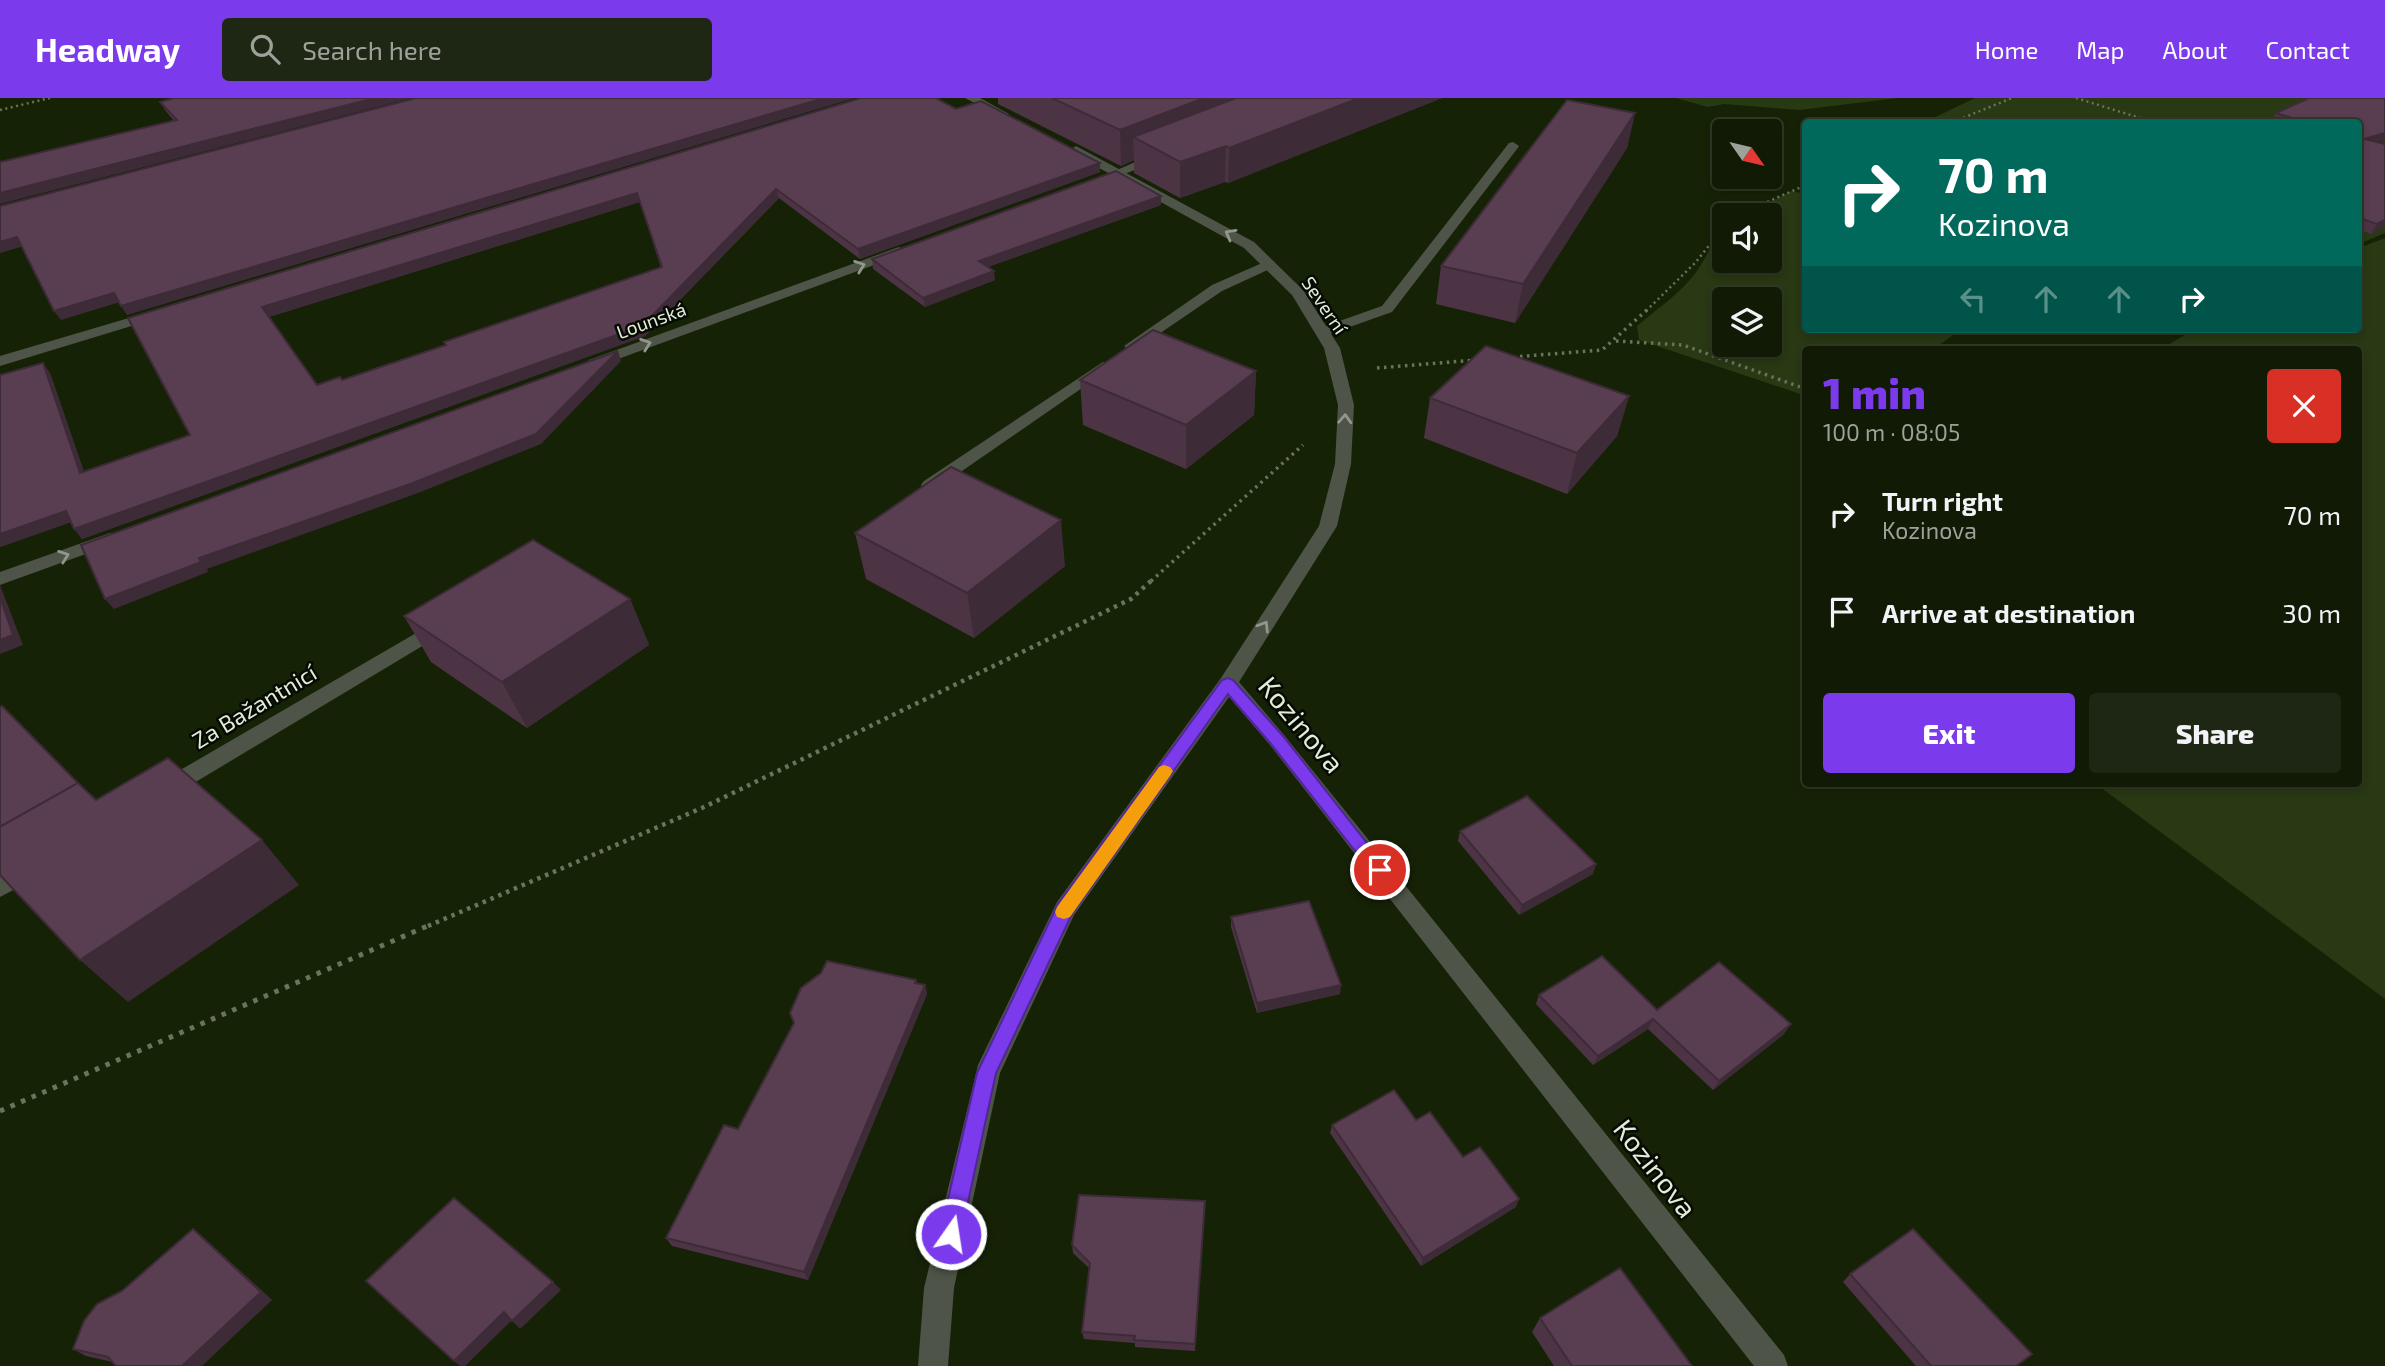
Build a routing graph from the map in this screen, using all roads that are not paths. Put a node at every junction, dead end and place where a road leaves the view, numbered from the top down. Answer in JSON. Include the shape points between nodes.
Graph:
{"nodes":[{"id":1,"x":971,"y":98,"type":"edge"},
{"id":2,"x":1020,"y":122,"type":"edge"},
{"id":3,"x":1057,"y":141,"type":"edge"},
{"id":4,"x":1513,"y":146,"type":"dead end"},
{"id":5,"x":1169,"y":152,"type":"edge"},
{"id":6,"x":1118,"y":172,"type":"junction"},
{"id":7,"x":1092,"y":181,"type":"edge"},
{"id":8,"x":910,"y":247,"type":"edge"},
{"id":9,"x":1269,"y":264,"type":"junction"},
{"id":10,"x":173,"y":309,"type":"edge"},
{"id":11,"x":1322,"y":332,"type":"junction"},
{"id":12,"x":0,"y":361,"type":"edge"},
{"id":13,"x":572,"y":370,"type":"edge"},
{"id":14,"x":919,"y":492,"type":"edge"},
{"id":15,"x":130,"y":531,"type":"edge"},
{"id":16,"x":0,"y":579,"type":"edge"},
{"id":17,"x":463,"y":612,"type":"edge"},
{"id":18,"x":1228,"y":683,"type":"junction"},
{"id":19,"x":142,"y":803,"type":"edge"},
{"id":20,"x":47,"y":860,"type":"edge"},
{"id":21,"x":0,"y":888,"type":"edge"},
{"id":22,"x":933,"y":1366,"type":"edge"},
{"id":23,"x":1773,"y":1366,"type":"edge"}],
"edges":[{"from":1,"to":2,"type":"street"},
{"from":3,"to":6,"type":"street","name":"Severní"},
{"from":4,"to":11,"type":"street","via":[[1387,309]]},
{"from":5,"to":6,"type":"street"},
{"from":6,"to":7,"type":"street"},
{"from":9,"to":6,"type":"street","name":"Severní","one_way":true,"via":[[1249,245]]},
{"from":13,"to":8,"type":"street","name":"Lounská","one_way":true},
{"from":9,"to":11,"type":"street","name":"Severní","via":[[1298,293]]},
{"from":9,"to":14,"type":"street","via":[[1217,288]]},
{"from":10,"to":12,"type":"street"},
{"from":18,"to":11,"type":"street","name":"Severní","one_way":true,"via":[[1328,526],[1343,464],[1346,405],[1332,348]]},
{"from":16,"to":15,"type":"street","one_way":true},
{"from":17,"to":19,"type":"street","name":"Za Bažantnicí"},
{"from":18,"to":22,"type":"street","name":"Kozinova","via":[[1065,909],[986,1073],[939,1288]]},
{"from":18,"to":23,"type":"street","name":"Kozinova"},
{"from":20,"to":21,"type":"street"}]}
